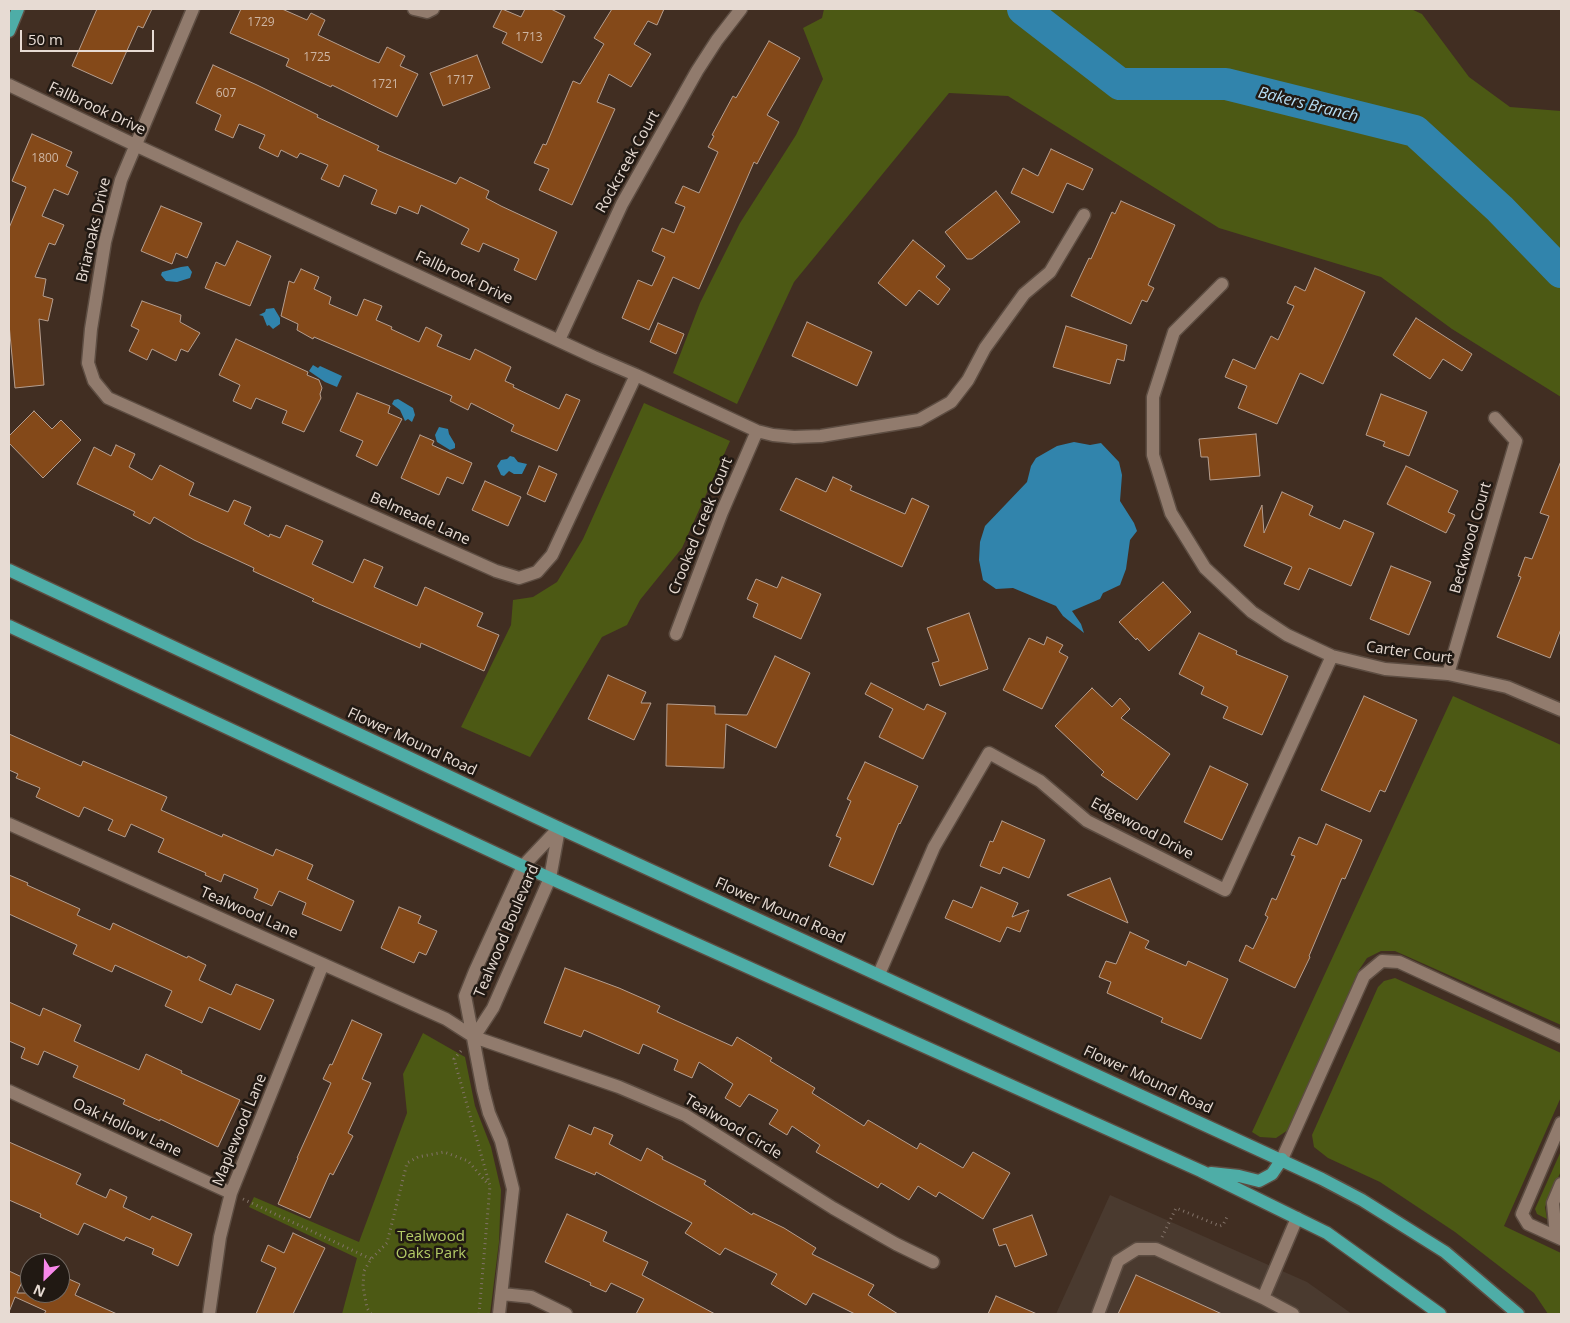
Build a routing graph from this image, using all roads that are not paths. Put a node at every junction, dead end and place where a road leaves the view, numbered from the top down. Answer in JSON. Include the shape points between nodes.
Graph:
{"nodes":[{"id":1,"x":18,"y":9,"type":"edge"},
{"id":2,"x":193,"y":9,"type":"edge"},
{"id":3,"x":414,"y":9,"type":"edge"},
{"id":4,"x":433,"y":9,"type":"edge"},
{"id":5,"x":741,"y":9,"type":"edge"},
{"id":6,"x":9,"y":31,"type":"edge"},
{"id":7,"x":9,"y":85,"type":"edge"},
{"id":8,"x":135,"y":145,"type":"junction"},
{"id":9,"x":1084,"y":215,"type":"dead end"},
{"id":10,"x":1222,"y":284,"type":"dead end"},
{"id":11,"x":559,"y":340,"type":"junction"},
{"id":12,"x":636,"y":375,"type":"junction"},
{"id":13,"x":94,"y":381,"type":"joint"},
{"id":14,"x":1495,"y":418,"type":"dead end"},
{"id":15,"x":758,"y":431,"type":"junction"},
{"id":16,"x":9,"y":570,"type":"edge"},
{"id":17,"x":9,"y":626,"type":"edge"},
{"id":18,"x":676,"y":634,"type":"dead end"},
{"id":19,"x":1332,"y":656,"type":"junction"},
{"id":20,"x":1448,"y":674,"type":"junction"},
{"id":21,"x":1561,"y":710,"type":"edge"},
{"id":22,"x":9,"y":824,"type":"edge"},
{"id":23,"x":559,"y":828,"type":"junction"},
{"id":24,"x":523,"y":866,"type":"junction"},
{"id":25,"x":550,"y":878,"type":"junction"},
{"id":26,"x":323,"y":964,"type":"junction"},
{"id":27,"x":879,"y":974,"type":"junction"},
{"id":28,"x":1561,"y":1036,"type":"edge"},
{"id":29,"x":474,"y":1037,"type":"junction"},
{"id":30,"x":9,"y":1091,"type":"edge"},
{"id":31,"x":1561,"y":1123,"type":"edge"},
{"id":32,"x":1282,"y":1159,"type":"junction"},
{"id":33,"x":1201,"y":1171,"type":"junction"},
{"id":34,"x":1561,"y":1184,"type":"edge"},
{"id":35,"x":231,"y":1193,"type":"junction"},
{"id":36,"x":1297,"y":1218,"type":"junction"},
{"id":37,"x":1558,"y":1238,"type":"edge"},
{"id":38,"x":934,"y":1262,"type":"dead end"},
{"id":39,"x":502,"y":1294,"type":"junction"},
{"id":40,"x":1262,"y":1298,"type":"junction"},
{"id":41,"x":209,"y":1314,"type":"edge"},
{"id":42,"x":499,"y":1314,"type":"edge"},
{"id":43,"x":566,"y":1314,"type":"edge"},
{"id":44,"x":1098,"y":1314,"type":"edge"},
{"id":45,"x":1293,"y":1314,"type":"edge"},
{"id":46,"x":1440,"y":1314,"type":"edge"},
{"id":47,"x":1518,"y":1314,"type":"edge"}],
"edges":[{"from":1,"to":6,"type":"main road"},
{"from":2,"to":8,"type":"street","name":"Briaroaks Drive"},
{"from":3,"to":4,"type":"street","via":[[427,12]]},
{"from":5,"to":11,"type":"street","name":"Rockcreek Court","via":[[697,72],[622,204]]},
{"from":7,"to":8,"type":"street","name":"Fallbrook Drive"},
{"from":8,"to":11,"type":"street","name":"Fallbrook Drive"},
{"from":8,"to":13,"type":"street","name":"Briaroaks Drive","via":[[120,180],[105,242],[88,363]]},
{"from":9,"to":15,"type":"street","name":"Fallbrook Drive","via":[[1050,272],[1024,294],[951,402],[920,420],[821,436],[794,437]]},
{"from":10,"to":19,"type":"street","name":"Carter Court","via":[[1174,332],[1153,397],[1153,455],[1171,513],[1205,568],[1252,612]]},
{"from":11,"to":12,"type":"street","name":"Fallbrook Drive"},
{"from":12,"to":13,"type":"street","name":"Belmeade Lane","via":[[552,555],[537,572],[519,578],[496,571],[108,398]]},
{"from":12,"to":15,"type":"street","name":"Fallbrook Drive"},
{"from":14,"to":20,"type":"street","name":"Beckwood Court","via":[[1516,441]]},
{"from":15,"to":18,"type":"street","name":"Crooked Creek Court","via":[[722,512]]},
{"from":16,"to":23,"type":"main road","name":"Flower Mound Road"},
{"from":17,"to":24,"type":"main road"},
{"from":19,"to":20,"type":"street","name":"Carter Court","via":[[1386,669]]},
{"from":19,"to":27,"type":"street","name":"Edgewood Drive","via":[[1225,890],[1087,821],[1040,781],[990,754],[934,847]]},
{"from":20,"to":21,"type":"street","name":"Carter Court","via":[[1507,687]]},
{"from":22,"to":26,"type":"street","name":"Tealwood Lane"},
{"from":23,"to":24,"type":"street","name":"Tealwood Boulevard"},
{"from":23,"to":25,"type":"street","name":"Tealwood Boulevard"},
{"from":23,"to":27,"type":"main road","name":"Flower Mound Road"},
{"from":24,"to":25,"type":"main road"},
{"from":24,"to":29,"type":"street","name":"Tealwood Boulevard","via":[[465,996]]},
{"from":25,"to":29,"type":"street","name":"Tealwood Boulevard","via":[[494,1008]]},
{"from":25,"to":33,"type":"main road"},
{"from":26,"to":29,"type":"street","name":"Tealwood Lane","via":[[446,1019]]},
{"from":26,"to":35,"type":"street","name":"Maplewood Lane"},
{"from":27,"to":32,"type":"main road","name":"Flower Mound Road"},
{"from":28,"to":32,"type":"street","via":[[1399,962],[1382,961],[1364,976]]},
{"from":29,"to":38,"type":"street","name":"Tealwood Circle","via":[[619,1087],[685,1115],[833,1208]]},
{"from":29,"to":39,"type":"street","name":"Tealwood Boulevard","via":[[483,1090],[502,1141],[513,1189]]},
{"from":30,"to":35,"type":"street","name":"Oak Hollow Lane"},
{"from":31,"to":37,"type":"street","via":[[1522,1214],[1528,1224]]},
{"from":32,"to":33,"type":"main road","via":[[1272,1174],[1259,1181]]},
{"from":32,"to":47,"type":"main road","name":"Flower Mound Road","via":[[1362,1200],[1445,1252]]},
{"from":33,"to":36,"type":"main road"},
{"from":34,"to":37,"type":"street","via":[[1553,1203]]},
{"from":35,"to":41,"type":"street","name":"Maplewood Lane","via":[[220,1237]]},
{"from":36,"to":40,"type":"street"},
{"from":36,"to":46,"type":"main road","via":[[1327,1233]]},
{"from":39,"to":42,"type":"street","name":"Tealwood Boulevard"},
{"from":39,"to":43,"type":"street","via":[[531,1297]]},
{"from":40,"to":44,"type":"street","via":[[1156,1249],[1137,1250],[1118,1261]]},
{"from":40,"to":45,"type":"street"}]}
